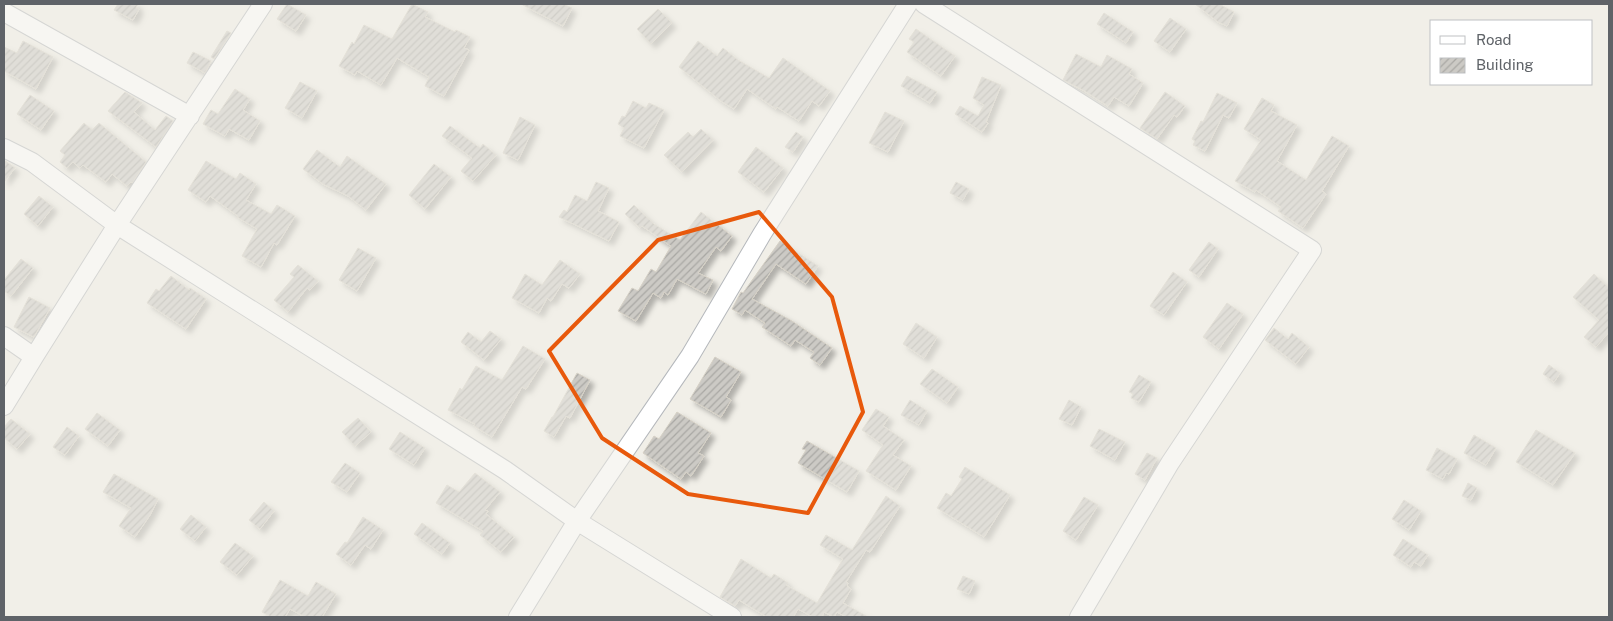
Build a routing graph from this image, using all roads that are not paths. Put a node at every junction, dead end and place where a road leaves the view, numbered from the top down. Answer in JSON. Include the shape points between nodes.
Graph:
{"nodes":[{"id":1,"x":263,"y":4,"type":"edge"},
{"id":2,"x":908,"y":4,"type":"edge"},
{"id":3,"x":924,"y":4,"type":"edge"},
{"id":4,"x":4,"y":12,"type":"edge"},
{"id":5,"x":190,"y":116,"type":"junction"},
{"id":6,"x":4,"y":148,"type":"edge"},
{"id":7,"x":117,"y":225,"type":"junction"},
{"id":8,"x":4,"y":336,"type":"edge"},
{"id":9,"x":34,"y":357,"type":"junction"},
{"id":10,"x":4,"y":406,"type":"edge"},
{"id":11,"x":577,"y":521,"type":"junction"},
{"id":12,"x":518,"y":617,"type":"edge"},
{"id":13,"x":732,"y":617,"type":"edge"},
{"id":14,"x":1078,"y":617,"type":"edge"}],
"edges":[{"from":1,"to":5,"type":"street"},
{"from":2,"to":11,"type":"street","via":[[762,234],[690,356]]},
{"from":3,"to":14,"type":"street","via":[[1312,250],[1170,463]]},
{"from":4,"to":5,"type":"street"},
{"from":5,"to":7,"type":"street"},
{"from":6,"to":7,"type":"street","via":[[32,162]]},
{"from":7,"to":9,"type":"street"},
{"from":7,"to":11,"type":"street","via":[[505,470]]},
{"from":8,"to":9,"type":"street"},
{"from":9,"to":10,"type":"street"},
{"from":11,"to":12,"type":"street"},
{"from":11,"to":13,"type":"street"}]}
